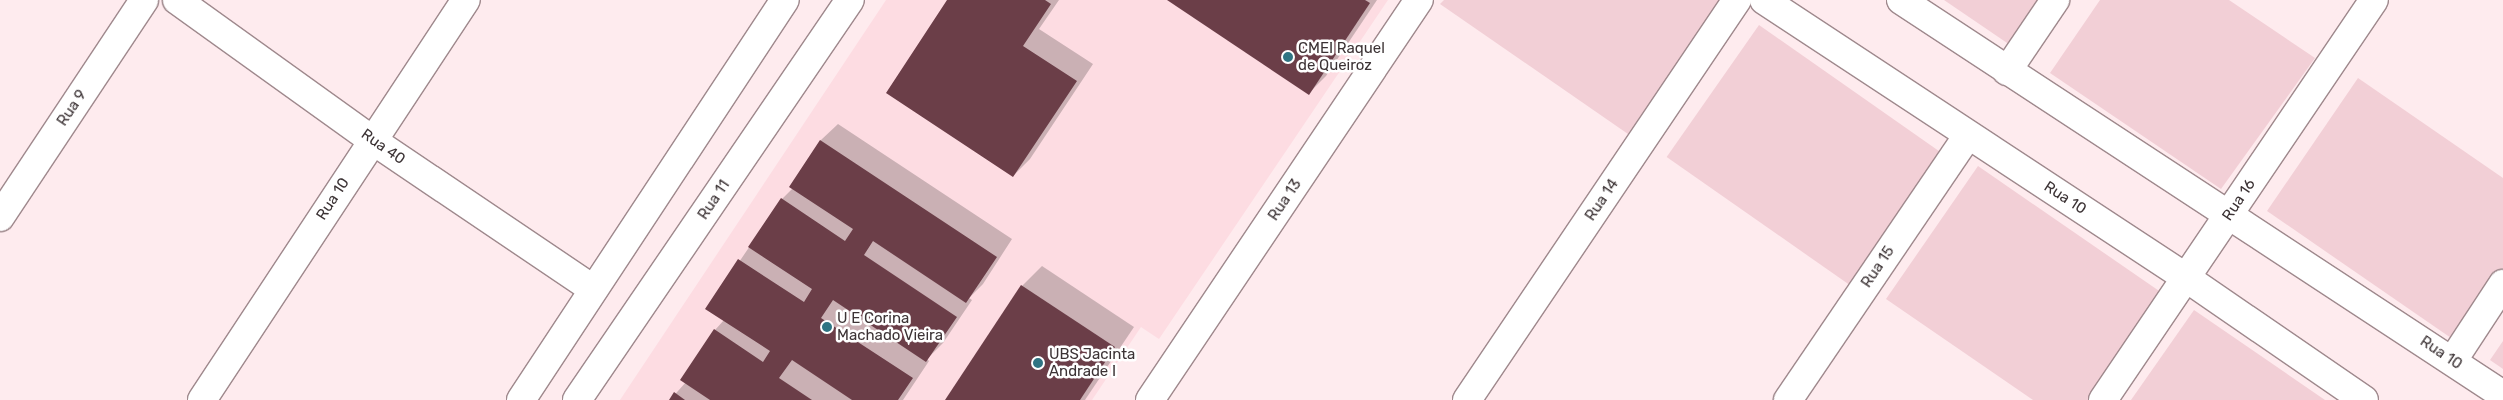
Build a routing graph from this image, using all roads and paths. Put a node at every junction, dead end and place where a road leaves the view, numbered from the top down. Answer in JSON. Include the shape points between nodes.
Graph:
{"nodes":[{"id":1,"x":144,"y":0,"type":"edge"},
{"id":2,"x":177,"y":0,"type":"edge"},
{"id":3,"x":466,"y":0,"type":"edge"},
{"id":4,"x":785,"y":0,"type":"edge"},
{"id":5,"x":850,"y":0,"type":"edge"},
{"id":6,"x":1420,"y":0,"type":"edge"},
{"id":7,"x":1737,"y":0,"type":"edge"},
{"id":8,"x":1764,"y":0,"type":"edge"},
{"id":9,"x":1901,"y":0,"type":"edge"},
{"id":10,"x":2055,"y":0,"type":"edge"},
{"id":11,"x":2374,"y":0,"type":"edge"},
{"id":12,"x":2007,"y":71,"type":"junction"},
{"id":13,"x":1968,"y":135,"type":"junction"},
{"id":14,"x":372,"y":140,"type":"junction"},
{"id":15,"x":2230,"y":214,"type":"junction"},
{"id":16,"x":0,"y":217,"type":"edge"},
{"id":17,"x":2184,"y":277,"type":"junction"},
{"id":18,"x":2503,"y":284,"type":"edge"},
{"id":19,"x":593,"y":289,"type":"junction"},
{"id":20,"x":2452,"y":360,"type":"junction"},
{"id":21,"x":2503,"y":395,"type":"edge"},
{"id":22,"x":202,"y":400,"type":"edge"},
{"id":23,"x":521,"y":400,"type":"edge"},
{"id":24,"x":578,"y":400,"type":"edge"},
{"id":25,"x":1150,"y":400,"type":"edge"},
{"id":26,"x":1467,"y":400,"type":"edge"},
{"id":27,"x":1788,"y":400,"type":"edge"},
{"id":28,"x":2103,"y":400,"type":"edge"},
{"id":29,"x":2364,"y":400,"type":"edge"}],
"edges":[{"from":1,"to":16,"type":"street","name":"Rua 9"},
{"from":2,"to":14,"type":"street","name":"Rua 40"},
{"from":3,"to":14,"type":"street","name":"Rua 10"},
{"from":4,"to":19,"type":"street"},
{"from":5,"to":24,"type":"street","name":"Rua 11"},
{"from":6,"to":25,"type":"street","name":"Rua 13"},
{"from":7,"to":26,"type":"street","name":"Rua 14"},
{"from":8,"to":13,"type":"street","name":"Rua 10"},
{"from":9,"to":12,"type":"street","name":"Rua 10"},
{"from":10,"to":12,"type":"street"},
{"from":11,"to":15,"type":"street","name":"Rua 16"},
{"from":12,"to":15,"type":"street","name":"Rua 10"},
{"from":13,"to":17,"type":"street","name":"Rua 10"},
{"from":13,"to":27,"type":"street","name":"Rua 15"},
{"from":14,"to":19,"type":"street","name":"Rua 40"},
{"from":14,"to":22,"type":"street","name":"Rua 10"},
{"from":15,"to":17,"type":"street","name":"Rua 16"},
{"from":15,"to":20,"type":"street","name":"Rua 10"},
{"from":17,"to":28,"type":"street","name":"Rua 16"},
{"from":17,"to":29,"type":"street","name":"Rua 10"},
{"from":18,"to":20,"type":"street"},
{"from":19,"to":23,"type":"street"},
{"from":20,"to":21,"type":"street","name":"Rua 10"}]}
